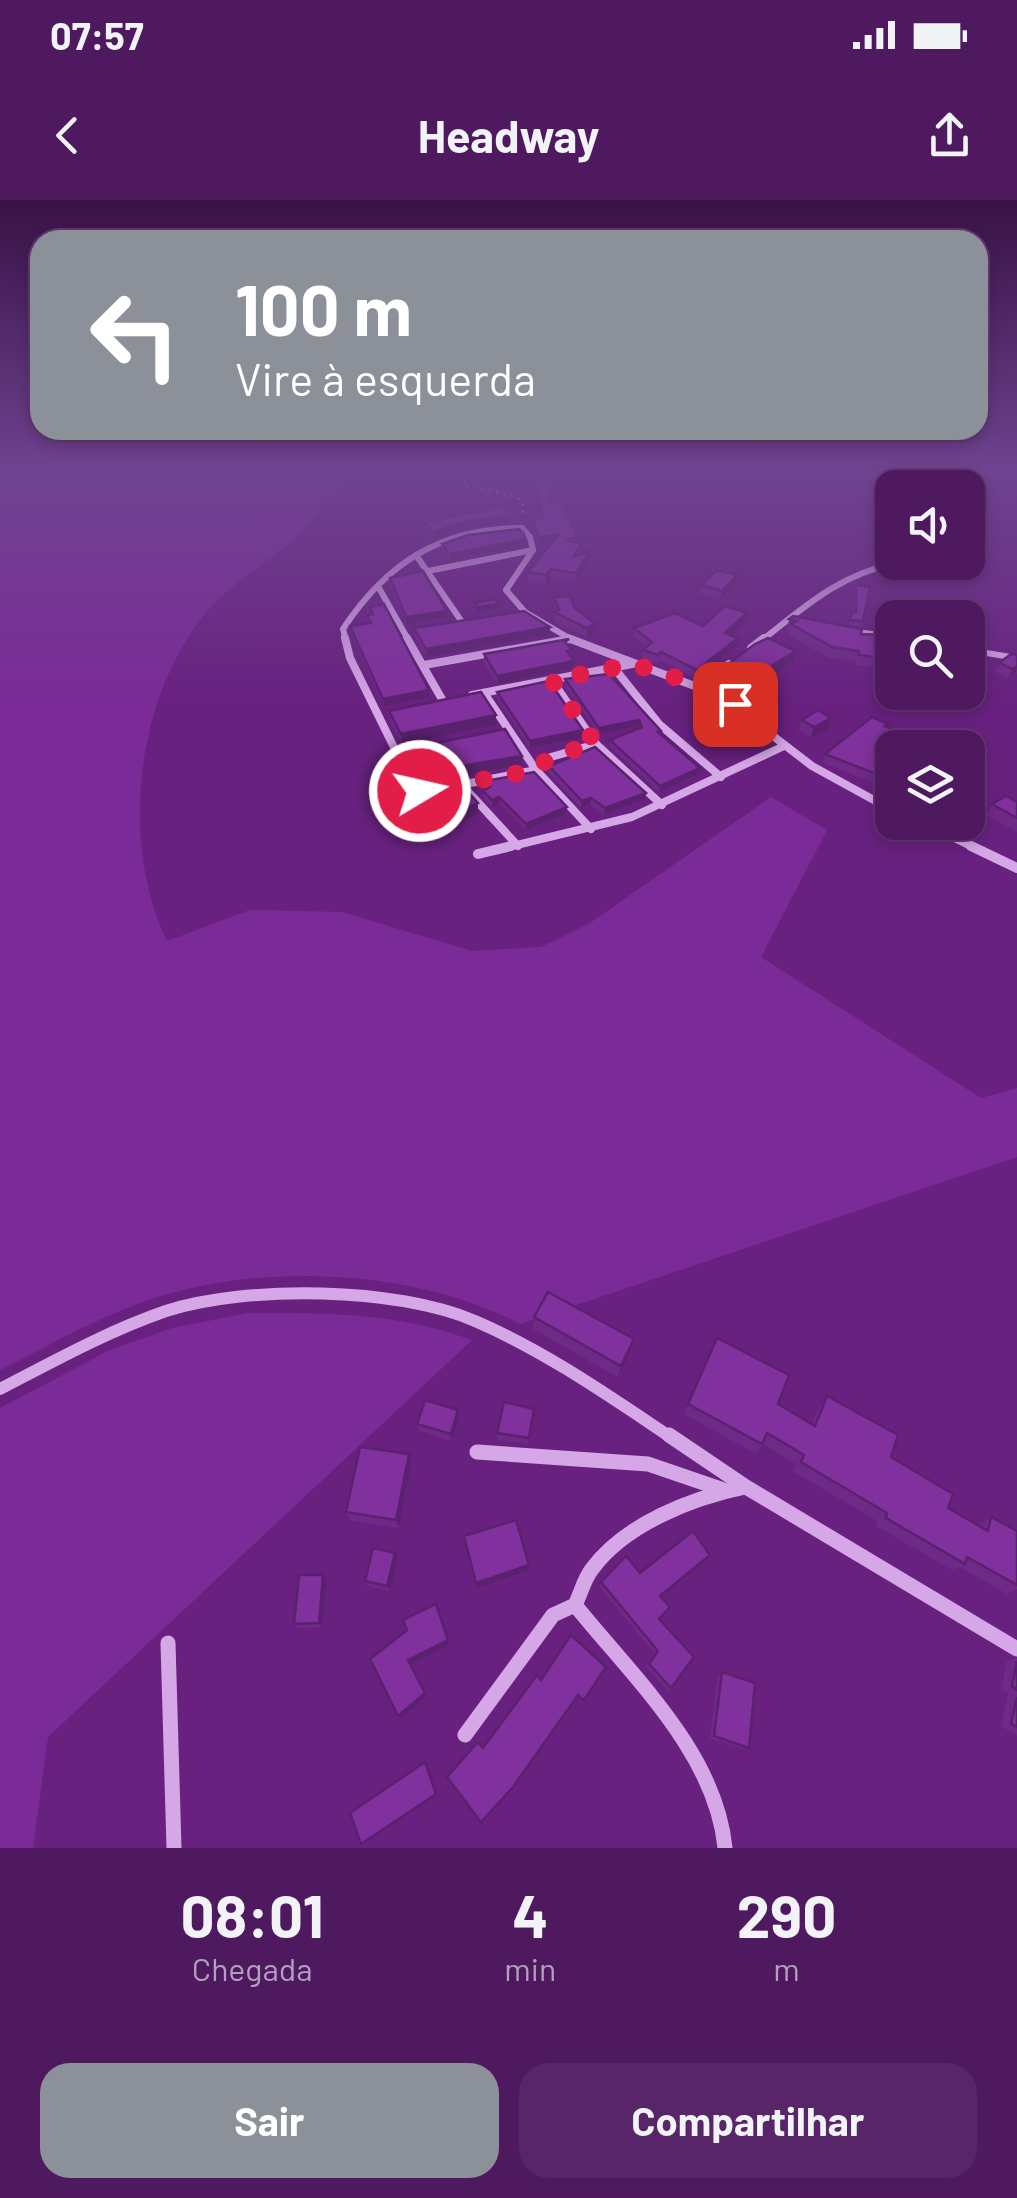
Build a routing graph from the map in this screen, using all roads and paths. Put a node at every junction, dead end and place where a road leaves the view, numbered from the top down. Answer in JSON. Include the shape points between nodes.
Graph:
{"nodes":[{"id":1,"x":425,"y":551,"type":"edge"},
{"id":2,"x":528,"y":551,"type":"edge"},
{"id":3,"x":532,"y":551,"type":"edge"},
{"id":4,"x":416,"y":556,"type":"junction"},
{"id":5,"x":875,"y":566,"type":"edge"},
{"id":6,"x":428,"y":571,"type":"junction"},
{"id":7,"x":379,"y":588,"type":"junction"},
{"id":8,"x":526,"y":612,"type":"junction"},
{"id":9,"x":510,"y":614,"type":"edge"},
{"id":10,"x":478,"y":619,"type":"edge"},
{"id":11,"x":788,"y":619,"type":"junction"},
{"id":12,"x":462,"y":622,"type":"junction"},
{"id":13,"x":798,"y":622,"type":"edge"},
{"id":14,"x":443,"y":625,"type":"edge"},
{"id":15,"x":423,"y":628,"type":"edge"},
{"id":16,"x":404,"y":630,"type":"junction"},
{"id":17,"x":840,"y":631,"type":"edge"},
{"id":18,"x":875,"y":634,"type":"edge"},
{"id":19,"x":570,"y":639,"type":"junction"},
{"id":20,"x":748,"y":650,"type":"edge"},
{"id":21,"x":985,"y":653,"type":"edge"},
{"id":22,"x":1017,"y":658,"type":"edge"},
{"id":23,"x":736,"y":659,"type":"edge"},
{"id":24,"x":633,"y":664,"type":"junction"},
{"id":25,"x":424,"y":665,"type":"junction"},
{"id":26,"x":615,"y":668,"type":"junction"},
{"id":27,"x":552,"y":680,"type":"junction"},
{"id":28,"x":698,"y":686,"type":"junction"},
{"id":29,"x":484,"y":693,"type":"junction"},
{"id":30,"x":465,"y":697,"type":"edge"},
{"id":31,"x":454,"y":699,"type":"edge"},
{"id":32,"x":443,"y":701,"type":"junction"},
{"id":33,"x":427,"y":704,"type":"edge"},
{"id":34,"x":395,"y":711,"type":"edge"},
{"id":35,"x":379,"y":715,"type":"junction"},
{"id":36,"x":508,"y":730,"type":"junction"},
{"id":37,"x":489,"y":734,"type":"edge"},
{"id":38,"x":596,"y":744,"type":"junction"},
{"id":39,"x":784,"y":746,"type":"junction"},
{"id":40,"x":415,"y":749,"type":"edge"},
{"id":41,"x":396,"y":753,"type":"junction"},
{"id":42,"x":536,"y":770,"type":"junction"},
{"id":43,"x":720,"y":777,"type":"junction"},
{"id":44,"x":462,"y":785,"type":"junction"},
{"id":45,"x":875,"y":801,"type":"edge"},
{"id":46,"x":662,"y":805,"type":"junction"},
{"id":47,"x":591,"y":829,"type":"junction"},
{"id":48,"x":958,"y":840,"type":"edge"},
{"id":49,"x":518,"y":846,"type":"junction"},
{"id":50,"x":478,"y":854,"type":"dead end"},
{"id":51,"x":1017,"y":868,"type":"edge"},
{"id":52,"x":0,"y":1388,"type":"edge"},
{"id":53,"x":477,"y":1452,"type":"dead end"},
{"id":54,"x":746,"y":1486,"type":"junction"},
{"id":55,"x":724,"y":1490,"type":"junction"},
{"id":56,"x":575,"y":1606,"type":"junction"},
{"id":57,"x":168,"y":1643,"type":"dead end"},
{"id":58,"x":1017,"y":1649,"type":"edge"},
{"id":59,"x":465,"y":1735,"type":"dead end"},
{"id":60,"x":174,"y":1848,"type":"edge"},
{"id":61,"x":725,"y":1848,"type":"edge"}],
"edges":[{"from":1,"to":4,"type":"street"},
{"from":2,"to":6,"type":"street"},
{"from":3,"to":8,"type":"street","via":[[506,590]]},
{"from":4,"to":6,"type":"street"},
{"from":4,"to":7,"type":"street"},
{"from":5,"to":11,"type":"street"},
{"from":6,"to":12,"type":"street"},
{"from":7,"to":16,"type":"street"},
{"from":7,"to":35,"type":"street","via":[[342,636]]},
{"from":8,"to":9,"type":"street"},
{"from":8,"to":19,"type":"street"},
{"from":10,"to":12,"type":"street"},
{"from":11,"to":13,"type":"lane"},
{"from":11,"to":20,"type":"street"},
{"from":12,"to":14,"type":"street"},
{"from":15,"to":16,"type":"street"},
{"from":16,"to":25,"type":"street"},
{"from":17,"to":18,"type":"lane"},
{"from":19,"to":24,"type":"street"},
{"from":19,"to":25,"type":"street"},
{"from":21,"to":22,"type":"lane"},
{"from":23,"to":28,"type":"street"},
{"from":24,"to":26,"type":"street"},
{"from":24,"to":28,"type":"street"},
{"from":25,"to":32,"type":"street"},
{"from":26,"to":27,"type":"street"},
{"from":26,"to":43,"type":"street","via":[[651,716]]},
{"from":27,"to":29,"type":"street"},
{"from":27,"to":38,"type":"street"},
{"from":28,"to":39,"type":"street","via":[[735,704]]},
{"from":29,"to":30,"type":"street"},
{"from":29,"to":36,"type":"street"},
{"from":31,"to":32,"type":"street"},
{"from":32,"to":33,"type":"street"},
{"from":34,"to":35,"type":"street"},
{"from":35,"to":41,"type":"street"},
{"from":36,"to":37,"type":"street"},
{"from":36,"to":42,"type":"street"},
{"from":38,"to":42,"type":"street","via":[[551,756]]},
{"from":38,"to":46,"type":"street"},
{"from":39,"to":43,"type":"street"},
{"from":39,"to":45,"type":"street"},
{"from":40,"to":41,"type":"street"},
{"from":41,"to":44,"type":"street","via":[[415,790]]},
{"from":42,"to":44,"type":"street"},
{"from":42,"to":47,"type":"street"},
{"from":43,"to":46,"type":"street"},
{"from":44,"to":49,"type":"street"},
{"from":46,"to":47,"type":"street"},
{"from":47,"to":49,"type":"street"},
{"from":48,"to":51,"type":"street"},
{"from":49,"to":50,"type":"street"},
{"from":52,"to":54,"type":"street","via":[[170,1310],[249,1295],[367,1296],[475,1320],[592,1384]]},
{"from":53,"to":55,"type":"street","via":[[648,1464]]},
{"from":54,"to":55,"type":"street"},
{"from":54,"to":58,"type":"street"},
{"from":55,"to":56,"type":"street","via":[[681,1506],[620,1546],[593,1568]]},
{"from":56,"to":59,"type":"street","via":[[552,1615]]},
{"from":56,"to":61,"type":"street","via":[[700,1769],[724,1823]]},
{"from":57,"to":60,"type":"street"}]}
